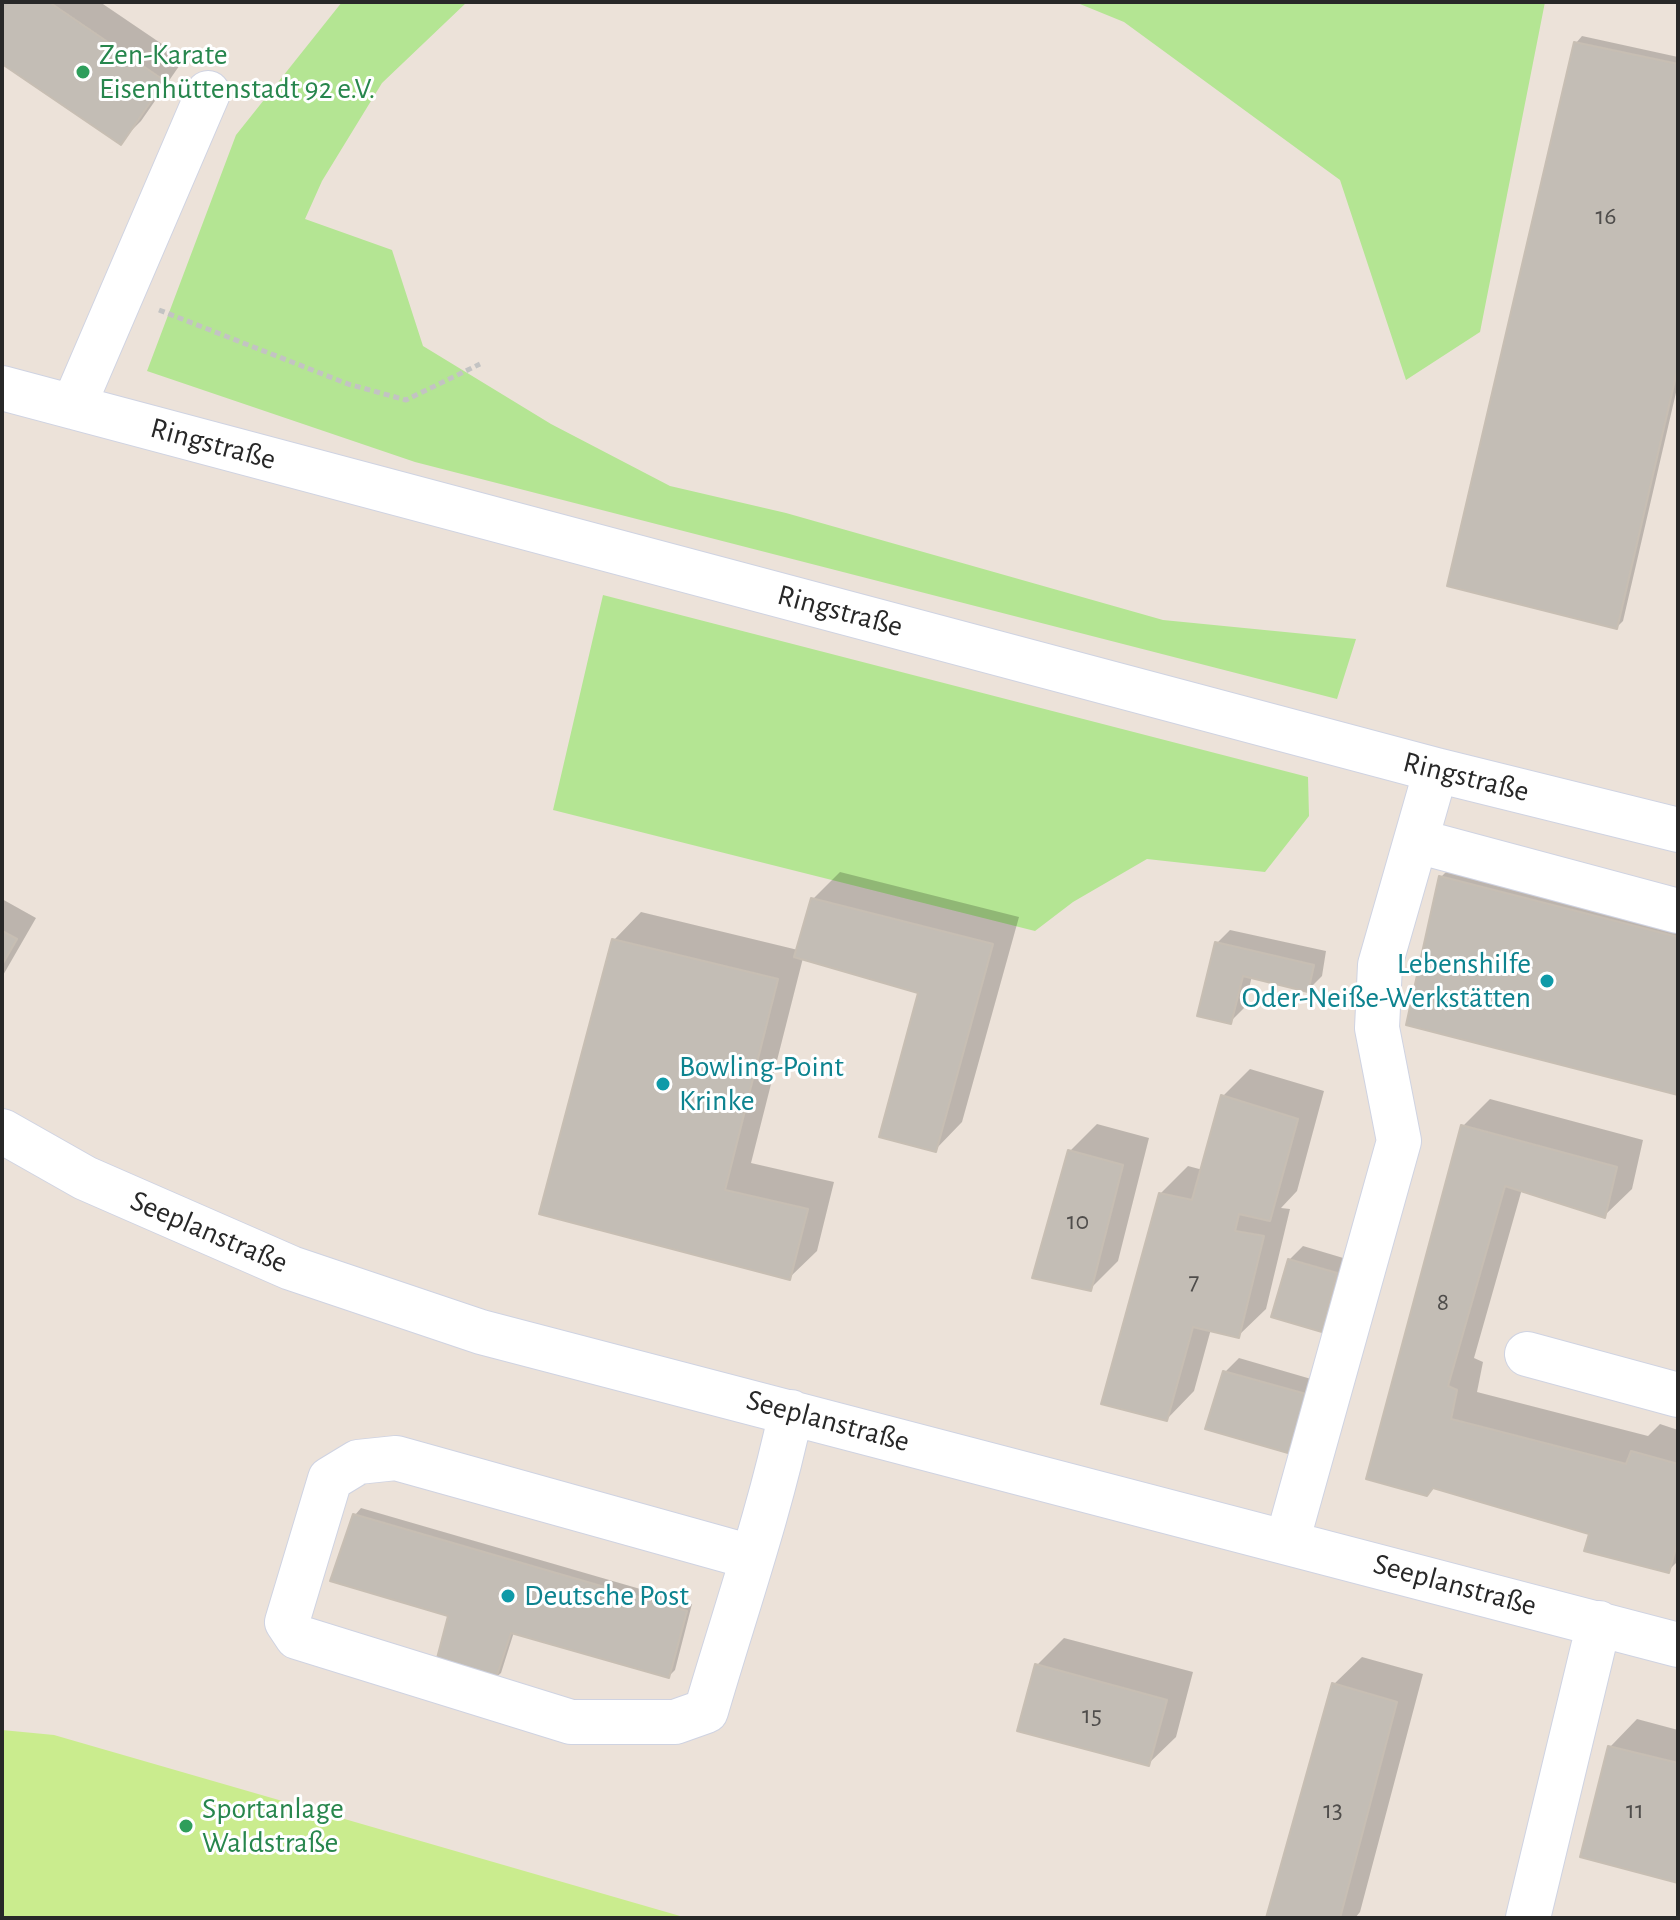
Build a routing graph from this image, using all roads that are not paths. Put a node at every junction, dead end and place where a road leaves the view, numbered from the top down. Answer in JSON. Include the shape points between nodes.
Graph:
{"nodes":[{"id":1,"x":208,"y":93,"type":"dead end"},
{"id":2,"x":2,"y":388,"type":"edge"},
{"id":3,"x":73,"y":407,"type":"junction"},
{"id":4,"x":1436,"y":770,"type":"junction"},
{"id":5,"x":1678,"y":830,"type":"edge"},
{"id":6,"x":1417,"y":841,"type":"junction"},
{"id":7,"x":1678,"y":911,"type":"edge"},
{"id":8,"x":2,"y":1131,"type":"edge"},
{"id":9,"x":1527,"y":1354,"type":"dead end"},
{"id":10,"x":1678,"y":1395,"type":"edge"},
{"id":11,"x":791,"y":1412,"type":"junction"},
{"id":12,"x":1287,"y":1542,"type":"junction"},
{"id":13,"x":751,"y":1557,"type":"junction"},
{"id":14,"x":1599,"y":1623,"type":"junction"},
{"id":15,"x":1678,"y":1645,"type":"edge"},
{"id":16,"x":1528,"y":1918,"type":"edge"}],
"edges":[{"from":1,"to":3,"type":"street"},
{"from":2,"to":3,"type":"street","name":"Ringstraße"},
{"from":3,"to":4,"type":"street","name":"Ringstraße"},
{"from":4,"to":5,"type":"street","name":"Ringstraße"},
{"from":4,"to":6,"type":"street"},
{"from":6,"to":7,"type":"street"},
{"from":6,"to":12,"type":"street","via":[[1380,965],[1377,1028],[1399,1141]]},
{"from":8,"to":11,"type":"street","name":"Seeplanstraße","via":[[85,1178],[291,1268],[481,1332]]},
{"from":9,"to":10,"type":"street"},
{"from":11,"to":12,"type":"street","name":"Seeplanstraße"},
{"from":11,"to":13,"type":"street"},
{"from":12,"to":14,"type":"street","name":"Seeplanstraße"},
{"from":13,"to":13,"type":"street","via":[[706,1711],[675,1722],[571,1722],[297,1637],[287,1622],[330,1479],[358,1462],[396,1458]]},
{"from":14,"to":15,"type":"street","name":"Seeplanstraße"},
{"from":14,"to":16,"type":"street"}]}
